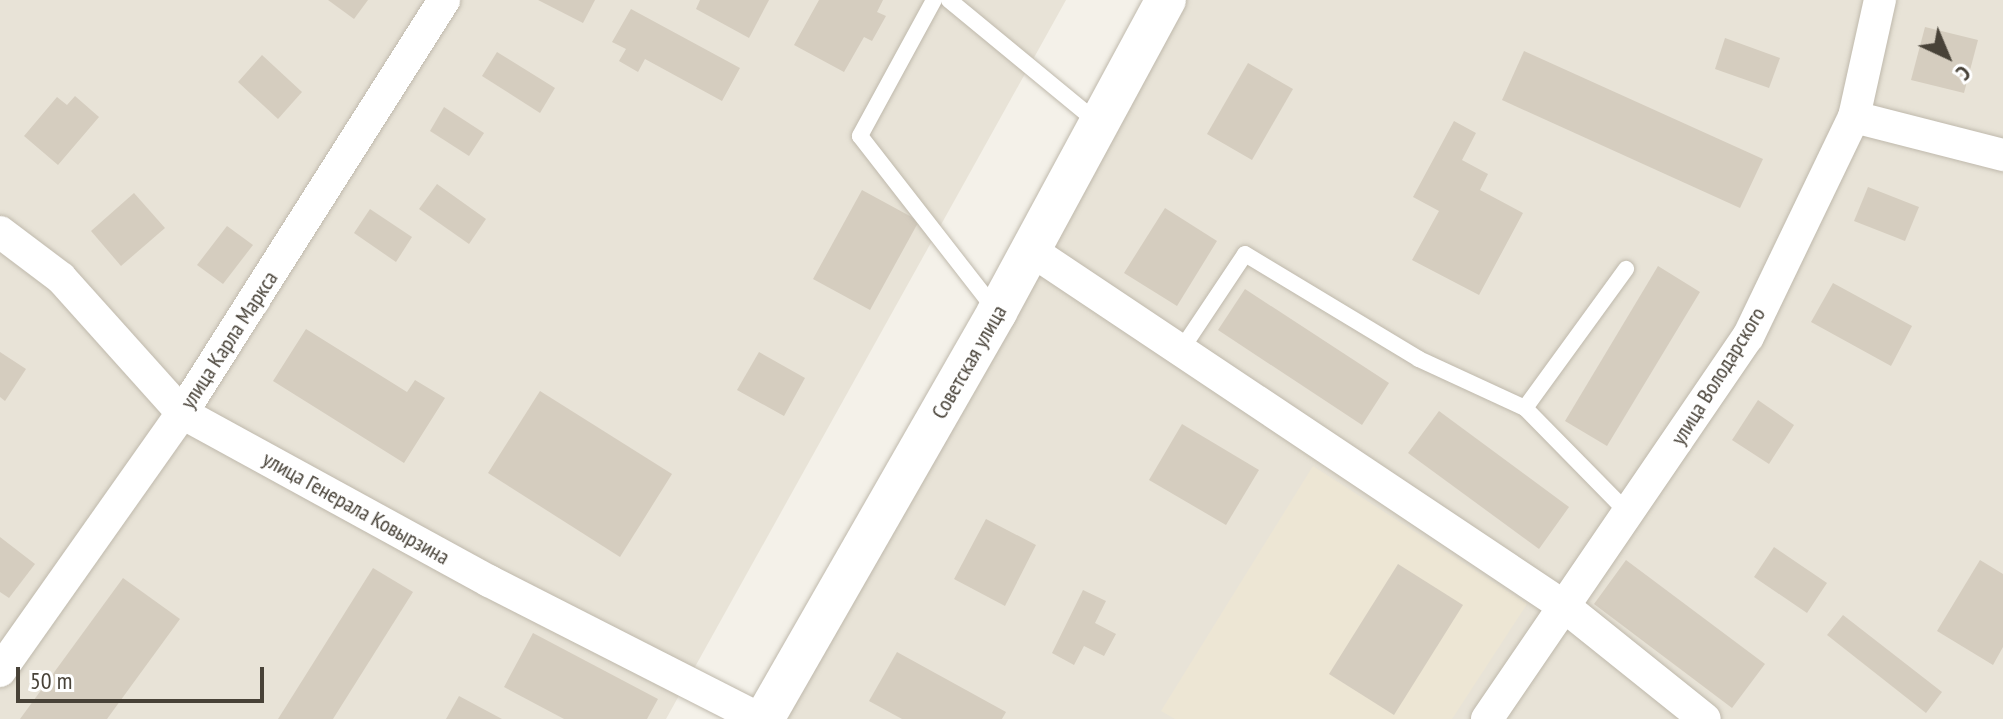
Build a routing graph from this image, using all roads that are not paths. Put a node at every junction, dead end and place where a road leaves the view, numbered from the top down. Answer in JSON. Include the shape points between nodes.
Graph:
{"nodes":[{"id":1,"x":444,"y":0,"type":"edge"},
{"id":2,"x":934,"y":0,"type":"edge"},
{"id":3,"x":949,"y":0,"type":"edge"},
{"id":4,"x":1166,"y":0,"type":"edge"},
{"id":5,"x":1880,"y":0,"type":"edge"},
{"id":6,"x":1854,"y":117,"type":"junction"},
{"id":7,"x":1099,"y":124,"type":"junction"},
{"id":8,"x":2003,"y":155,"type":"edge"},
{"id":9,"x":0,"y":232,"type":"edge"},
{"id":10,"x":1032,"y":251,"type":"junction"},
{"id":11,"x":1626,"y":269,"type":"dead end"},
{"id":12,"x":997,"y":312,"type":"junction"},
{"id":13,"x":1181,"y":350,"type":"junction"},
{"id":14,"x":1525,"y":408,"type":"junction"},
{"id":15,"x":182,"y":413,"type":"junction"},
{"id":16,"x":1629,"y":514,"type":"junction"},
{"id":17,"x":1565,"y":607,"type":"junction"},
{"id":18,"x":0,"y":671,"type":"edge"},
{"id":19,"x":762,"y":719,"type":"edge"},
{"id":20,"x":1487,"y":719,"type":"edge"},
{"id":21,"x":1705,"y":719,"type":"edge"}],
"edges":[{"from":1,"to":15,"type":"street","name":"улица Карла Маркса"},
{"from":2,"to":12,"type":"lane","via":[[860,136]]},
{"from":3,"to":7,"type":"lane"},
{"from":4,"to":7,"type":"street","name":"Советская улица"},
{"from":5,"to":6,"type":"street","name":"улица Володарского"},
{"from":6,"to":8,"type":"street"},
{"from":6,"to":16,"type":"street","name":"улица Володарского","via":[[1748,337]]},
{"from":7,"to":10,"type":"street","name":"Советская улица"},
{"from":9,"to":15,"type":"street","name":"улица Генерала Ковырзина","via":[[61,278]]},
{"from":10,"to":12,"type":"street","name":"Советская улица"},
{"from":10,"to":13,"type":"street"},
{"from":11,"to":14,"type":"lane"},
{"from":12,"to":19,"type":"street","name":"Советская улица"},
{"from":13,"to":14,"type":"lane","via":[[1245,254],[1419,359]]},
{"from":13,"to":17,"type":"street"},
{"from":14,"to":16,"type":"lane"},
{"from":15,"to":18,"type":"street","name":"улица Карла Маркса"},
{"from":15,"to":19,"type":"street","name":"улица Генерала Ковырзина","via":[[489,581]]},
{"from":16,"to":17,"type":"street","name":"улица Володарского"},
{"from":17,"to":20,"type":"street","name":"улица Володарского"},
{"from":17,"to":21,"type":"street"}]}
